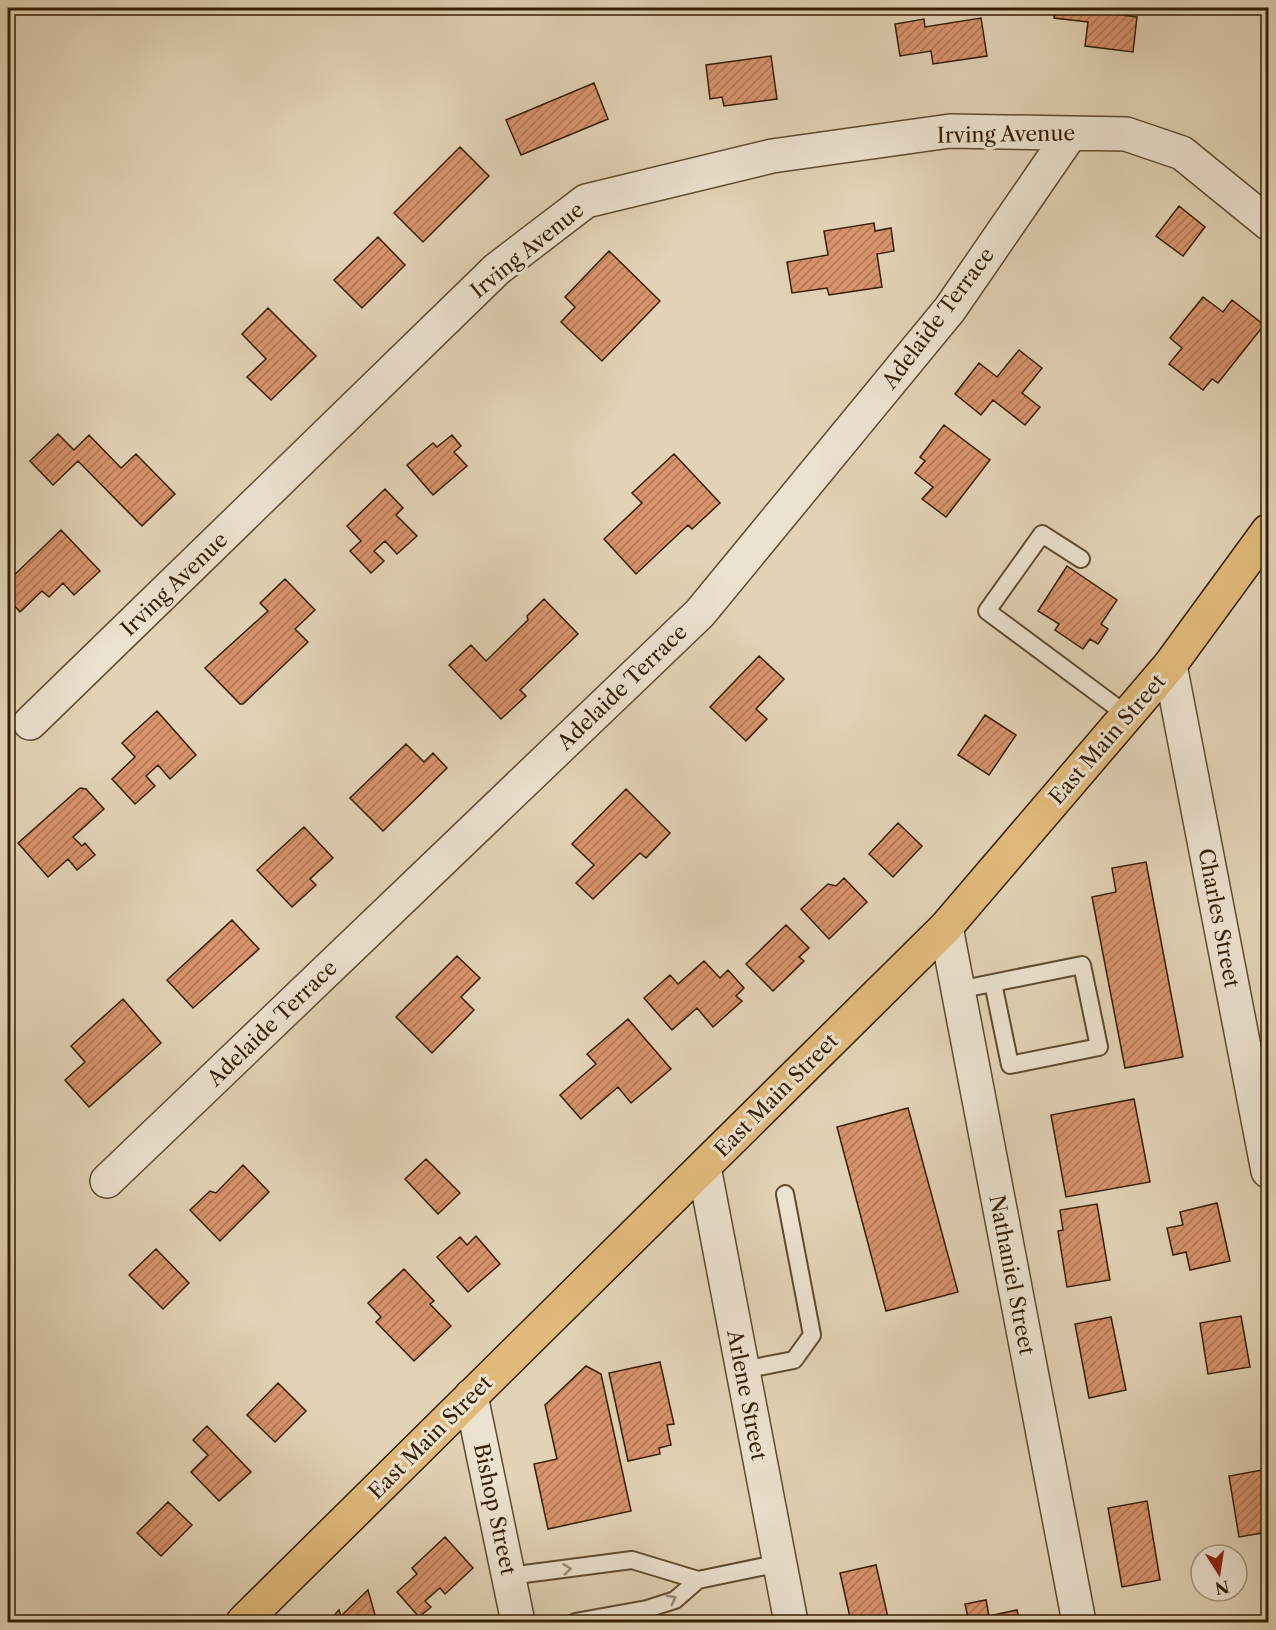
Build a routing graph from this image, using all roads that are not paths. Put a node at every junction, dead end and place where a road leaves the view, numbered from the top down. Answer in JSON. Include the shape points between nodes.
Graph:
{"nodes":[{"id":1,"x":1071,"y":133,"type":"junction"},
{"id":2,"x":1269,"y":223,"type":"edge"},
{"id":3,"x":1268,"y":532,"type":"edge"},
{"id":4,"x":1081,"y":559,"type":"dead end"},
{"id":5,"x":1170,"y":665,"type":"junction"},
{"id":6,"x":1127,"y":716,"type":"junction"},
{"id":7,"x":30,"y":723,"type":"dead end"},
{"id":8,"x":946,"y":927,"type":"junction"},
{"id":9,"x":993,"y":982,"type":"junction"},
{"id":10,"x":958,"y":990,"type":"junction"},
{"id":11,"x":704,"y":1167,"type":"junction"},
{"id":12,"x":1269,"y":1171,"type":"edge"},
{"id":13,"x":106,"y":1181,"type":"dead end"},
{"id":14,"x":785,"y":1194,"type":"dead end"},
{"id":15,"x":742,"y":1370,"type":"junction"},
{"id":16,"x":471,"y":1396,"type":"junction"},
{"id":17,"x":780,"y":1563,"type":"junction"},
{"id":18,"x":509,"y":1576,"type":"junction"},
{"id":19,"x":698,"y":1580,"type":"junction"},
{"id":20,"x":250,"y":1620,"type":"edge"},
{"id":21,"x":518,"y":1623,"type":"edge"},
{"id":22,"x":575,"y":1623,"type":"edge"},
{"id":23,"x":791,"y":1623,"type":"edge"},
{"id":24,"x":1079,"y":1623,"type":"edge"}],
"edges":[{"from":1,"to":2,"type":"street","name":"Irving Avenue","via":[[1126,134],[1182,153]]},
{"from":1,"to":7,"type":"street","name":"Irving Avenue","via":[[950,132],[772,156],[586,201],[497,268]]},
{"from":1,"to":13,"type":"street","name":"Adelaide Terrace","via":[[950,309],[700,613]]},
{"from":3,"to":5,"type":"highway","name":"East Main Street"},
{"from":4,"to":6,"type":"lane","via":[[1042,534],[987,611]]},
{"from":5,"to":6,"type":"highway","name":"East Main Street"},
{"from":5,"to":12,"type":"street","name":"Charles Street"},
{"from":6,"to":8,"type":"highway","name":"East Main Street"},
{"from":8,"to":10,"type":"street","name":"Nathaniel Street"},
{"from":8,"to":11,"type":"highway","name":"East Main Street"},
{"from":9,"to":9,"type":"lane","via":[[1082,965],[1099,1047],[1010,1065]]},
{"from":9,"to":10,"type":"lane"},
{"from":10,"to":24,"type":"street","name":"Nathaniel Street"},
{"from":11,"to":15,"type":"street","name":"Arlene Street"},
{"from":11,"to":16,"type":"highway","name":"East Main Street"},
{"from":14,"to":15,"type":"lane","via":[[812,1335],[794,1360]]},
{"from":15,"to":17,"type":"street","name":"Arlene Street"},
{"from":16,"to":18,"type":"street","name":"Bishop Street"},
{"from":16,"to":20,"type":"highway","name":"East Main Street"},
{"from":17,"to":19,"type":"lane"},
{"from":17,"to":23,"type":"street","name":"Arlene Street"},
{"from":18,"to":19,"type":"lane","one_way":true,"via":[[632,1560]]},
{"from":18,"to":21,"type":"street","name":"Bishop Street"},
{"from":22,"to":19,"type":"lane","one_way":true,"via":[[675,1600]]}]}
